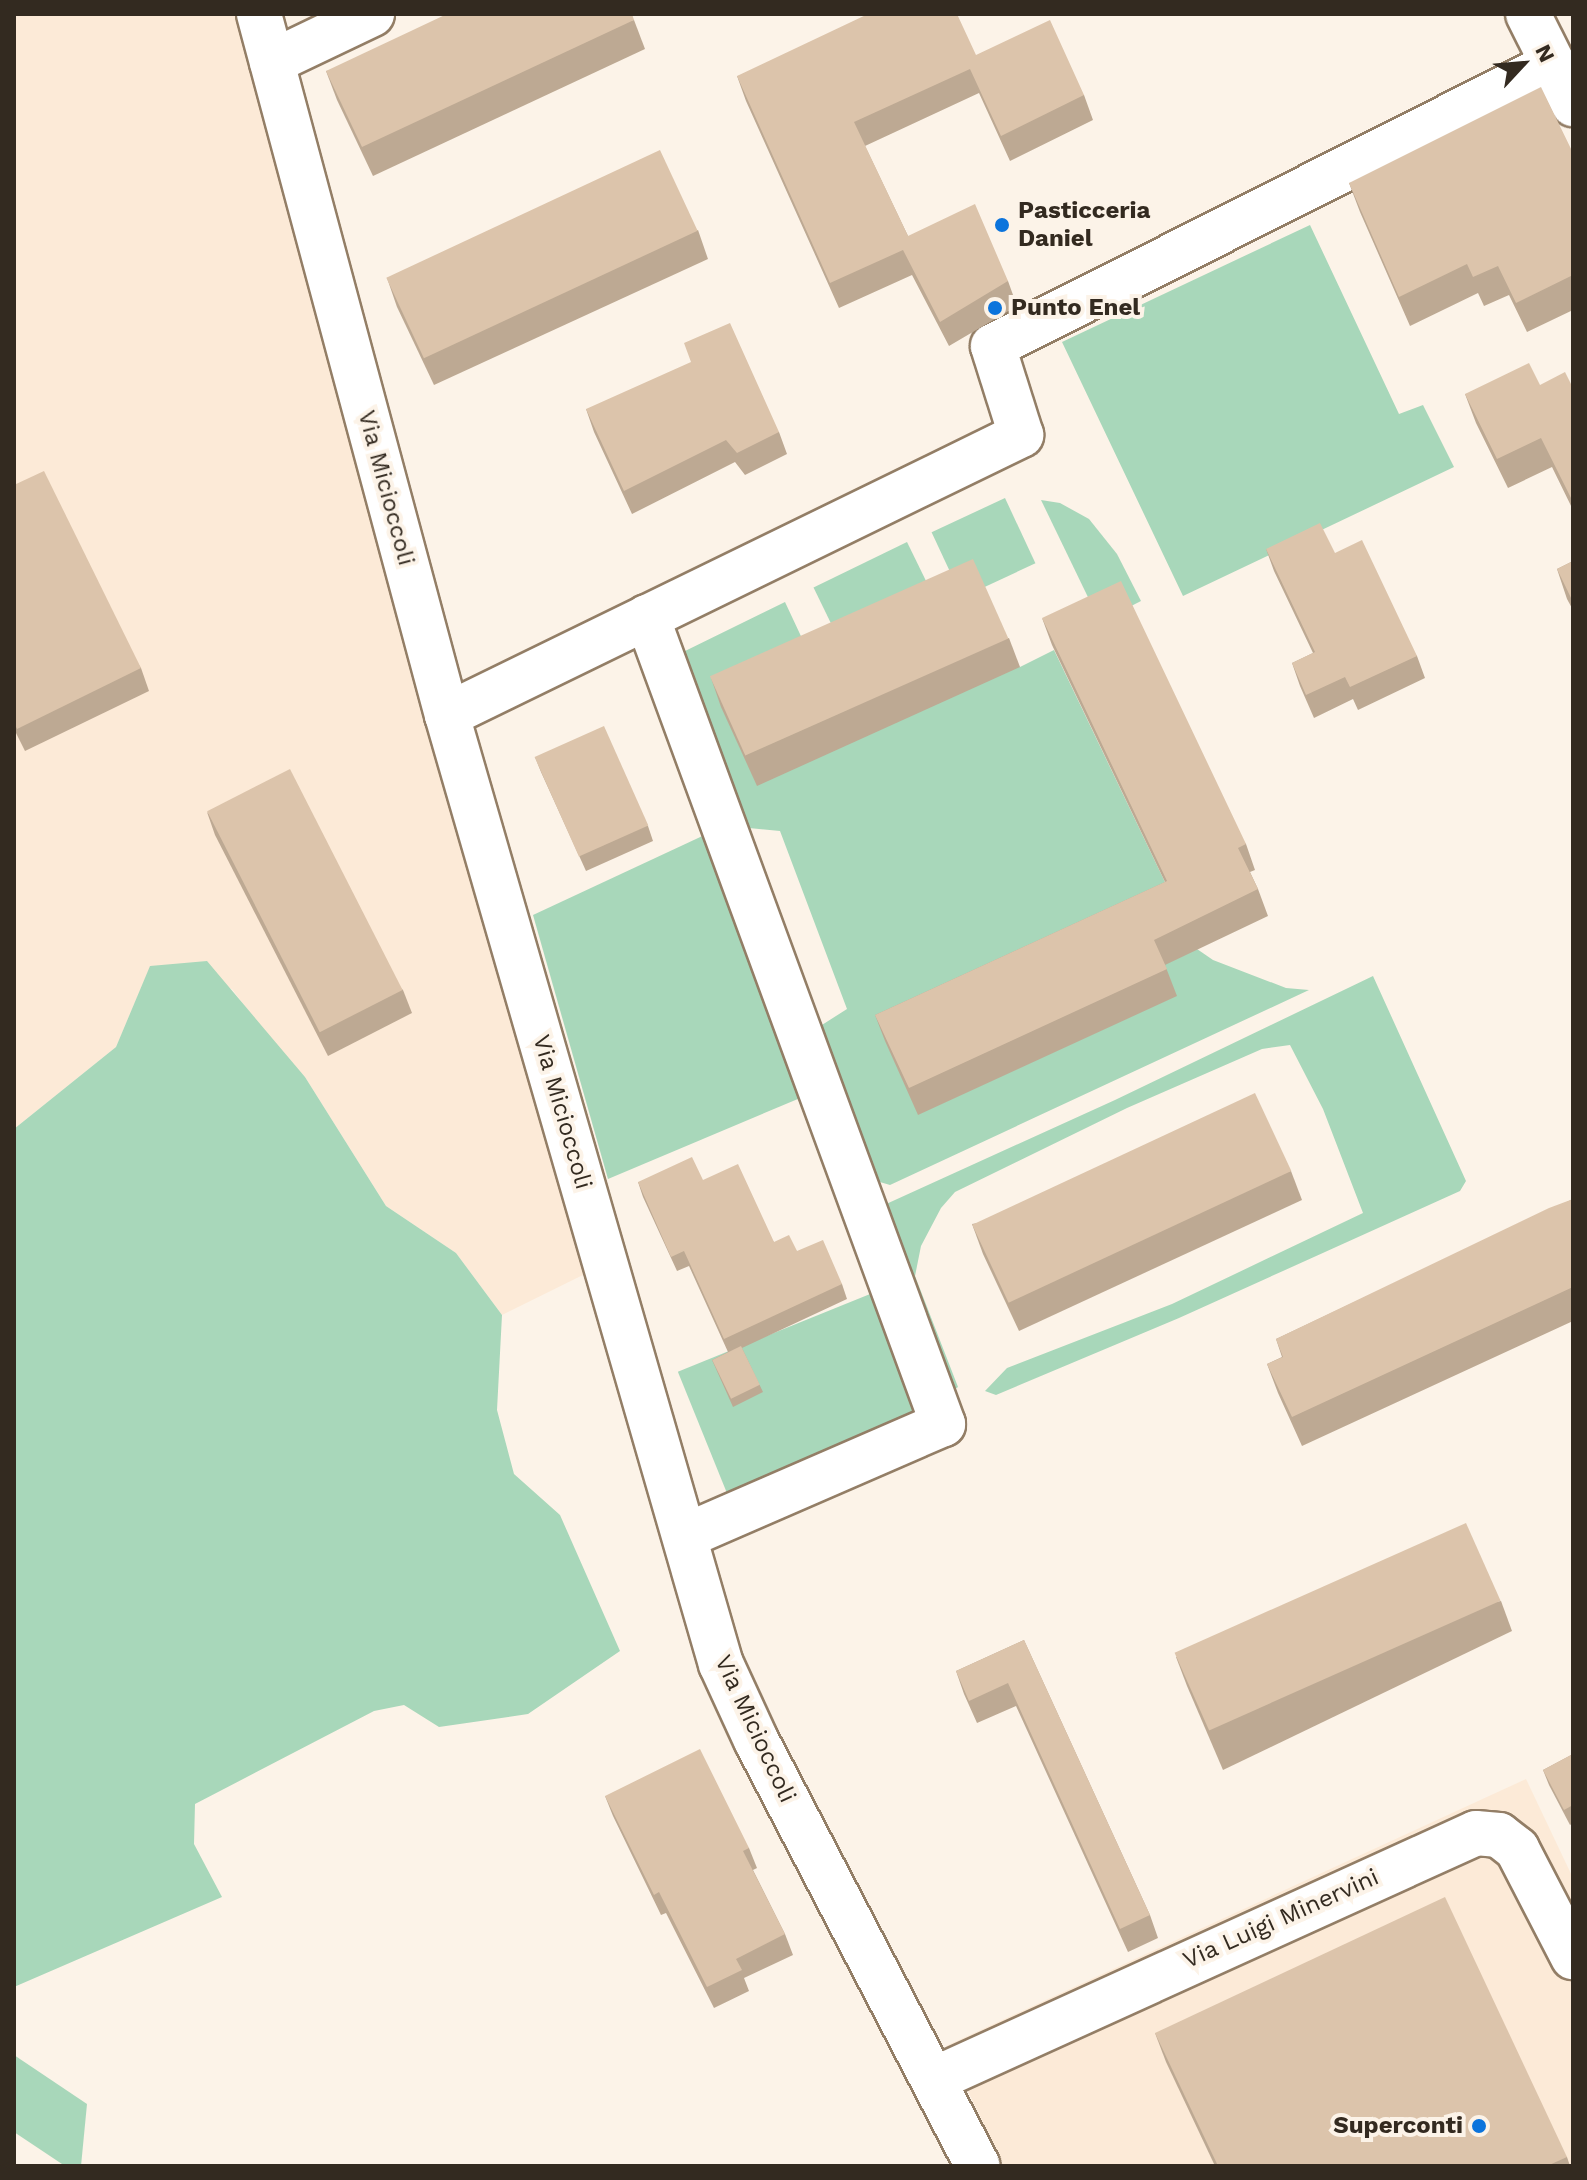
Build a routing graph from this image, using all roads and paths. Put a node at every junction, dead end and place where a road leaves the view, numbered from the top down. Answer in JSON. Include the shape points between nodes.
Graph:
{"nodes":[{"id":1,"x":259,"y":14,"type":"edge"},
{"id":2,"x":372,"y":14,"type":"edge"},
{"id":3,"x":1528,"y":14,"type":"edge"},
{"id":4,"x":272,"y":62,"type":"junction"},
{"id":5,"x":1553,"y":64,"type":"junction"},
{"id":6,"x":1573,"y":104,"type":"edge"},
{"id":7,"x":647,"y":617,"type":"junction"},
{"id":8,"x":447,"y":715,"type":"junction"},
{"id":9,"x":685,"y":1536,"type":"junction"},
{"id":10,"x":1573,"y":1957,"type":"edge"},
{"id":11,"x":935,"y":2079,"type":"junction"},
{"id":12,"x":978,"y":2166,"type":"edge"}],
"edges":[{"from":1,"to":4,"type":"street","name":"Via Micioccoli"},
{"from":2,"to":4,"type":"street"},
{"from":3,"to":5,"type":"street"},
{"from":4,"to":8,"type":"street","name":"Via Micioccoli"},
{"from":5,"to":6,"type":"street"},
{"from":5,"to":7,"type":"street","via":[[993,346],[1021,435]]},
{"from":7,"to":8,"type":"street"},
{"from":7,"to":9,"type":"street","via":[[943,1424]]},
{"from":8,"to":9,"type":"street","name":"Via Micioccoli"},
{"from":9,"to":11,"type":"street","name":"Via Micioccoli","via":[[721,1664],[738,1702]]},
{"from":10,"to":11,"type":"street","name":"Via Luigi Minervini","via":[[1517,1849],[1499,1835],[1476,1833]]},
{"from":11,"to":12,"type":"street","name":"Via Micioccoli"}]}
